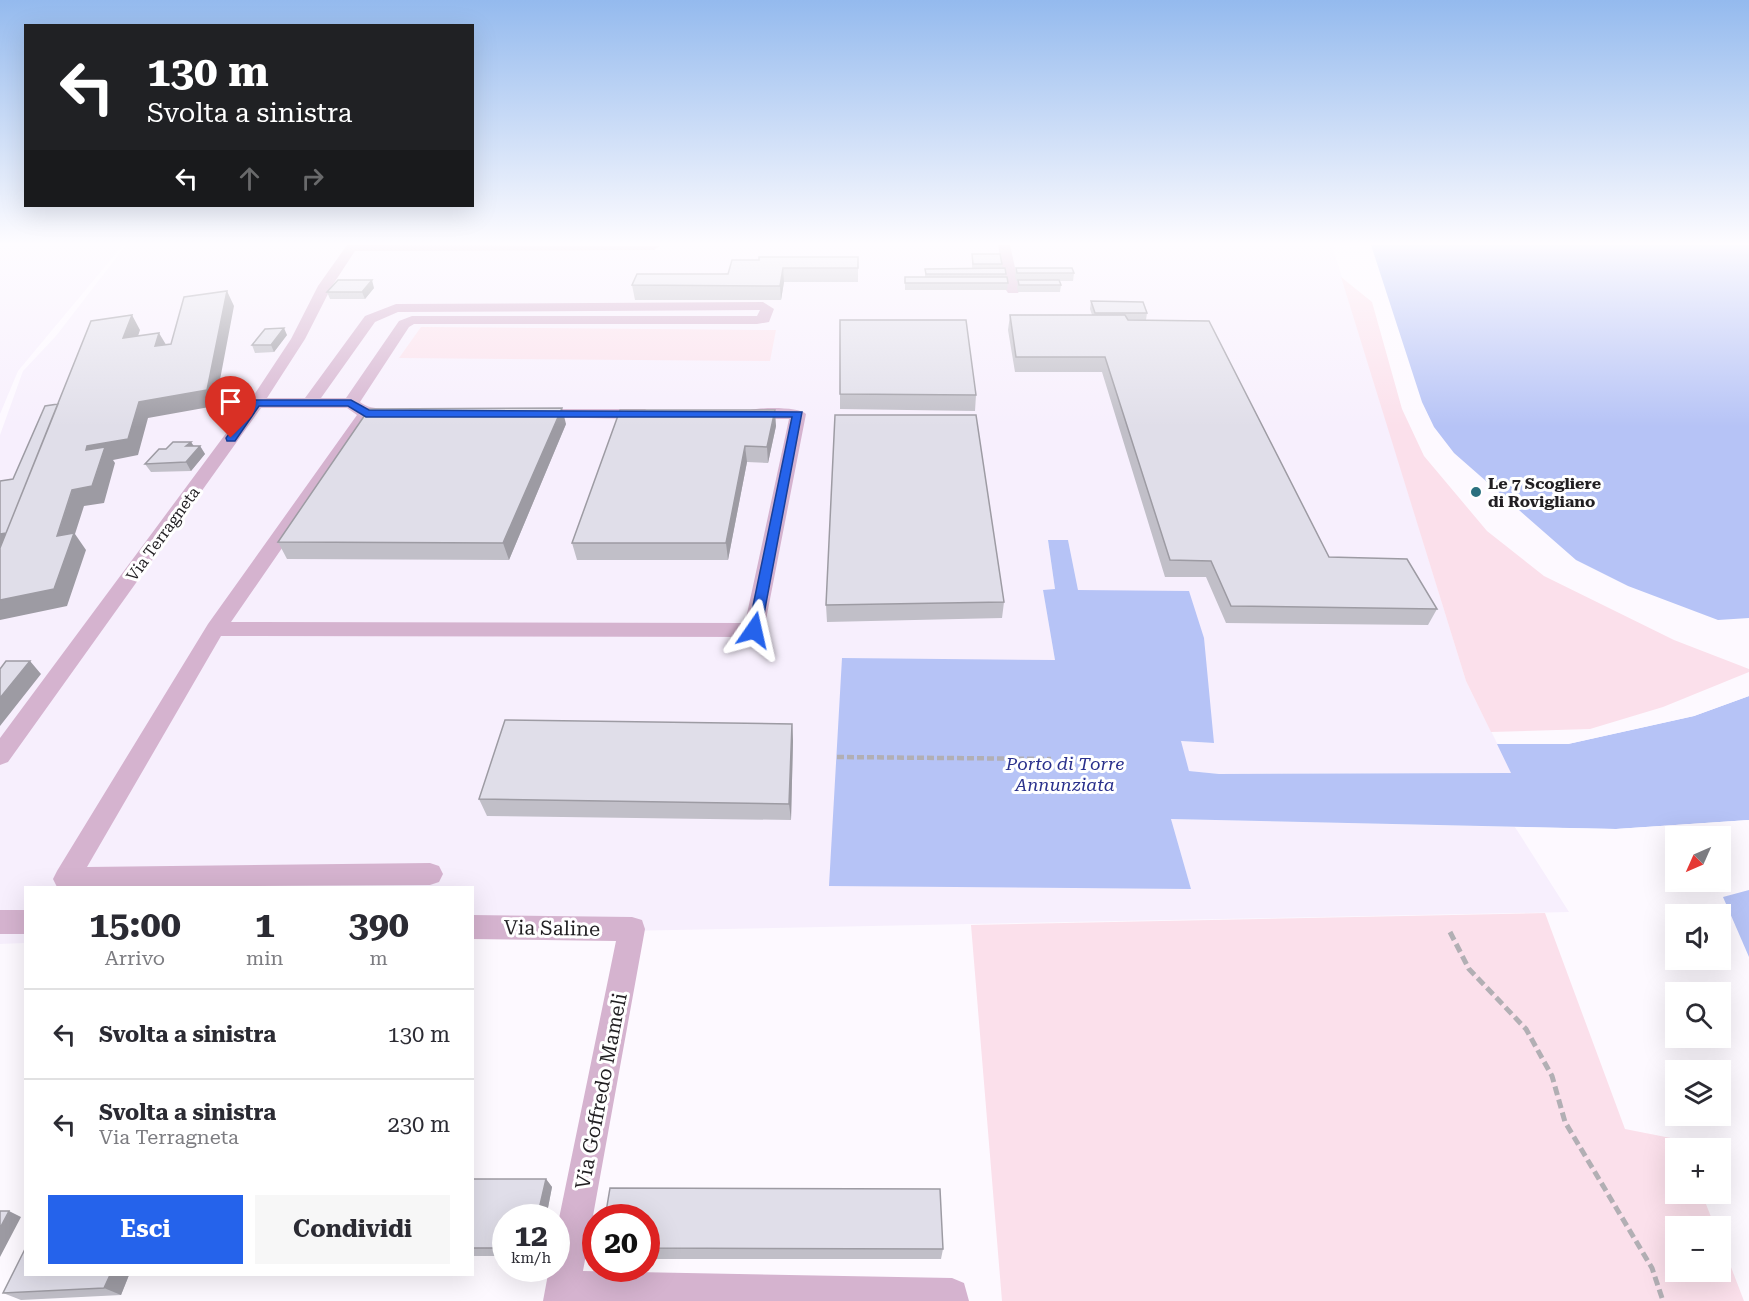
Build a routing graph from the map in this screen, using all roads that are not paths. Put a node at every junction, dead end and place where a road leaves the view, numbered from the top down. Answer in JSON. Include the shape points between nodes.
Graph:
{"nodes":[{"id":1,"x":315,"y":306,"type":"edge"},
{"id":2,"x":310,"y":402,"type":"junction"},
{"id":3,"x":256,"y":403,"type":"junction"},
{"id":4,"x":351,"y":403,"type":"junction"},
{"id":5,"x":366,"y":414,"type":"junction"},
{"id":6,"x":414,"y":414,"type":"edge"},
{"id":7,"x":522,"y":414,"type":"edge"},
{"id":8,"x":666,"y":414,"type":"edge"},
{"id":9,"x":726,"y":414,"type":"edge"},
{"id":10,"x":215,"y":629,"type":"junction"},
{"id":11,"x":0,"y":756,"type":"edge"},
{"id":12,"x":430,"y":874,"type":"dead end"},
{"id":13,"x":0,"y":922,"type":"edge"},
{"id":14,"x":24,"y":922,"type":"edge"},
{"id":15,"x":474,"y":927,"type":"edge"},
{"id":16,"x":632,"y":929,"type":"joint"},
{"id":17,"x":562,"y":1295,"type":"edge"},
{"id":18,"x":952,"y":1298,"type":"edge"}],
"edges":[{"from":1,"to":3,"type":"street","name":"Via Terragneta"},
{"from":2,"to":3,"type":"street"},
{"from":2,"to":4,"type":"street"},
{"from":2,"to":4,"type":"street","via":[[370,319],[396,308],[767,309],[764,319],[757,321],[412,320],[404,324]]},
{"from":3,"to":11,"type":"street","name":"Via Terragneta"},
{"from":4,"to":5,"type":"street"},
{"from":5,"to":6,"type":"street"},
{"from":5,"to":10,"type":"street"},
{"from":7,"to":8,"type":"street"},
{"from":9,"to":10,"type":"street","via":[[798,414],[754,630]]},
{"from":10,"to":12,"type":"street","via":[[66,879]]},
{"from":13,"to":14,"type":"street"},
{"from":15,"to":16,"type":"street","name":"Via Saline"},
{"from":16,"to":17,"type":"street","name":"Via Goffredo Mameli"},
{"from":17,"to":18,"type":"street","name":"Via Goffredo Mameli"}]}
